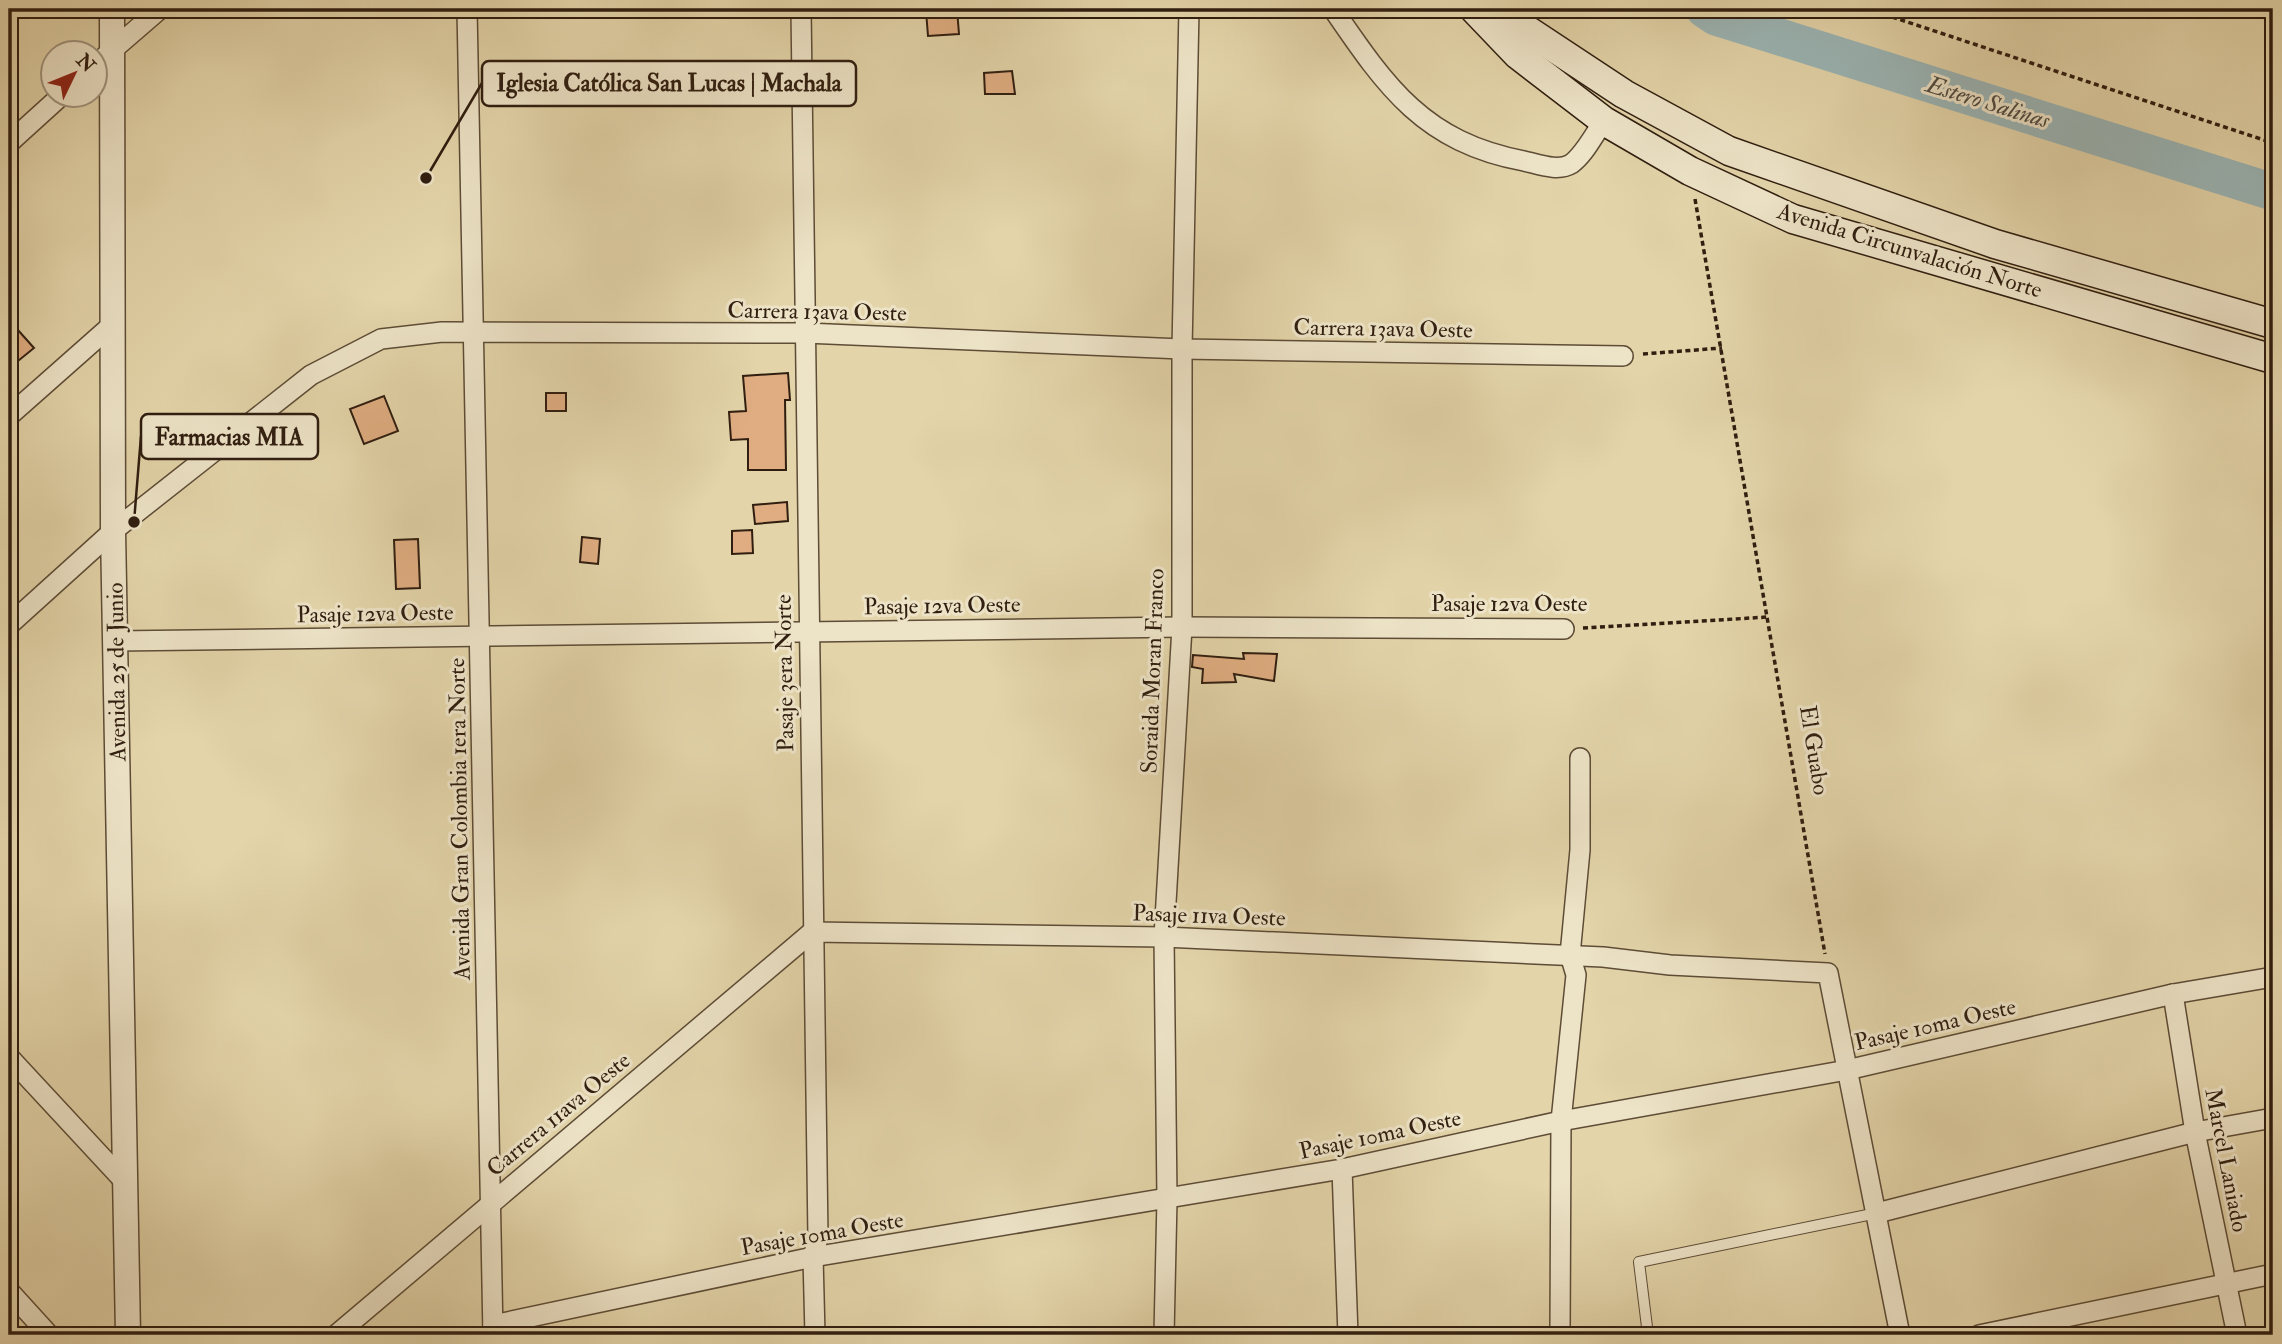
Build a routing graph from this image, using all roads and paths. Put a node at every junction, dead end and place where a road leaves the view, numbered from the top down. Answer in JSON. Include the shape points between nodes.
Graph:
{"nodes":[{"id":1,"x":112,"y":9,"type":"edge"},
{"id":2,"x":160,"y":9,"type":"edge"},
{"id":3,"x":467,"y":9,"type":"edge"},
{"id":4,"x":801,"y":9,"type":"edge"},
{"id":5,"x":1189,"y":9,"type":"edge"},
{"id":6,"x":1333,"y":9,"type":"edge"},
{"id":7,"x":1474,"y":9,"type":"edge"},
{"id":8,"x":1505,"y":9,"type":"edge"},
{"id":9,"x":1868,"y":9,"type":"edge"},
{"id":10,"x":107,"y":38,"type":"edge"},
{"id":11,"x":108,"y":54,"type":"edge"},
{"id":12,"x":48,"y":108,"type":"edge"},
{"id":13,"x":106,"y":108,"type":"edge"},
{"id":14,"x":1604,"y":121,"type":"junction"},
{"id":15,"x":9,"y":143,"type":"edge"},
{"id":16,"x":2273,"y":143,"type":"edge"},
{"id":17,"x":1729,"y":151,"type":"junction"},
{"id":18,"x":1690,"y":171,"type":"junction"},
{"id":19,"x":1718,"y":184,"type":"junction"},
{"id":20,"x":113,"y":324,"type":"junction"},
{"id":21,"x":2273,"y":324,"type":"edge"},
{"id":22,"x":474,"y":332,"type":"junction"},
{"id":23,"x":805,"y":333,"type":"junction"},
{"id":24,"x":1722,"y":348,"type":"junction"},
{"id":25,"x":1182,"y":349,"type":"junction"},
{"id":26,"x":1623,"y":356,"type":"joint"},
{"id":27,"x":2273,"y":359,"type":"edge"},
{"id":28,"x":9,"y":416,"type":"edge"},
{"id":29,"x":113,"y":531,"type":"junction"},
{"id":30,"x":1768,"y":617,"type":"junction"},
{"id":31,"x":9,"y":625,"type":"edge"},
{"id":32,"x":1182,"y":627,"type":"junction"},
{"id":33,"x":1564,"y":629,"type":"joint"},
{"id":34,"x":808,"y":631,"type":"junction"},
{"id":35,"x":480,"y":636,"type":"junction"},
{"id":36,"x":116,"y":641,"type":"junction"},
{"id":37,"x":1580,"y":758,"type":"dead end"},
{"id":38,"x":812,"y":932,"type":"junction"},
{"id":39,"x":1164,"y":937,"type":"junction"},
{"id":40,"x":1570,"y":956,"type":"junction"},
{"id":41,"x":1828,"y":973,"type":"junction"},
{"id":42,"x":2273,"y":977,"type":"edge"},
{"id":43,"x":2173,"y":995,"type":"junction"},
{"id":44,"x":11,"y":1066,"type":"edge"},
{"id":45,"x":1847,"y":1070,"type":"junction"},
{"id":46,"x":2273,"y":1118,"type":"edge"},
{"id":47,"x":1561,"y":1121,"type":"junction"},
{"id":48,"x":2194,"y":1132,"type":"junction"},
{"id":49,"x":1342,"y":1169,"type":"junction"},
{"id":50,"x":125,"y":1182,"type":"junction"},
{"id":51,"x":1167,"y":1199,"type":"junction"},
{"id":52,"x":490,"y":1204,"type":"junction"},
{"id":53,"x":1877,"y":1213,"type":"junction"},
{"id":54,"x":813,"y":1257,"type":"junction"},
{"id":55,"x":2273,"y":1274,"type":"edge"},
{"id":56,"x":2227,"y":1283,"type":"junction"},
{"id":57,"x":9,"y":1291,"type":"edge"},
{"id":58,"x":493,"y":1330,"type":"edge"},
{"id":59,"x":49,"y":1335,"type":"edge"},
{"id":60,"x":128,"y":1335,"type":"edge"},
{"id":61,"x":337,"y":1335,"type":"edge"},
{"id":62,"x":815,"y":1335,"type":"edge"},
{"id":63,"x":1164,"y":1335,"type":"edge"},
{"id":64,"x":1348,"y":1335,"type":"edge"},
{"id":65,"x":1560,"y":1335,"type":"edge"},
{"id":66,"x":1648,"y":1335,"type":"edge"},
{"id":67,"x":1900,"y":1335,"type":"edge"},
{"id":68,"x":1979,"y":1335,"type":"edge"},
{"id":69,"x":2237,"y":1335,"type":"edge"}],
"edges":[{"from":1,"to":10,"type":"street","name":"Avenida 25 de Junio"},
{"from":2,"to":11,"type":"street"},
{"from":3,"to":22,"type":"street","name":"Avenida Gran Colombia 1era Norte"},
{"from":4,"to":23,"type":"street","name":"Pasaje 3era Norte"},
{"from":5,"to":25,"type":"street","name":"Soraida Moran Franco"},
{"from":6,"to":14,"type":"street","via":[[1375,71],[1409,107],[1447,136],[1504,158],[1556,168],[1577,158]]},
{"from":7,"to":14,"type":"main road","name":"Avenida Circunvalación Norte","via":[[1518,55]]},
{"from":8,"to":17,"type":"main road","name":"Avenida Circunvalación Norte","via":[[1518,24],[1624,94]]},
{"from":9,"to":16,"type":"path"},
{"from":12,"to":15,"type":"street"},
{"from":13,"to":20,"type":"street","name":"Avenida 25 de Junio"},
{"from":14,"to":18,"type":"main road","name":"Avenida Circunvalación Norte"},
{"from":17,"to":19,"type":"main road"},
{"from":17,"to":21,"type":"main road","name":"Avenida Circunvalación Norte","via":[[1995,244]]},
{"from":18,"to":19,"type":"main road","name":"Avenida Circunvalación Norte"},
{"from":18,"to":24,"type":"path","name":"El Guabo"},
{"from":19,"to":27,"type":"main road","name":"Avenida Circunvalación Norte","via":[[1793,219]]},
{"from":20,"to":28,"type":"street"},
{"from":20,"to":29,"type":"street","name":"Avenida 25 de Junio"},
{"from":22,"to":23,"type":"street","name":"Carrera 13ava Oeste"},
{"from":22,"to":29,"type":"street","name":"Carrera 13ava Oeste","via":[[381,339],[311,375]]},
{"from":22,"to":35,"type":"street","name":"Avenida Gran Colombia 1era Norte"},
{"from":23,"to":25,"type":"street","name":"Carrera 13ava Oeste"},
{"from":23,"to":34,"type":"street","name":"Pasaje 3era Norte"},
{"from":24,"to":26,"type":"path"},
{"from":24,"to":30,"type":"path","name":"El Guabo"},
{"from":25,"to":26,"type":"street","name":"Carrera 13ava Oeste"},
{"from":25,"to":32,"type":"street","name":"Soraida Moran Franco"},
{"from":29,"to":31,"type":"street","name":"Carrera 13ava Oeste"},
{"from":29,"to":36,"type":"street","name":"Avenida 25 de Junio"},
{"from":30,"to":33,"type":"path","name":"Pasaje 12va Oeste"},
{"from":30,"to":41,"type":"path","name":"El Guabo"},
{"from":32,"to":33,"type":"street","name":"Pasaje 12va Oeste"},
{"from":32,"to":34,"type":"street","name":"Pasaje 12va Oeste"},
{"from":32,"to":39,"type":"street","name":"Soraida Moran Franco"},
{"from":34,"to":35,"type":"street","name":"Pasaje 12va Oeste"},
{"from":34,"to":38,"type":"street","name":"Pasaje 3era Norte"},
{"from":35,"to":36,"type":"street","name":"Pasaje 12va Oeste"},
{"from":35,"to":52,"type":"street","name":"Avenida Gran Colombia 1era Norte"},
{"from":36,"to":50,"type":"street","name":"Avenida 25 de Junio"},
{"from":37,"to":40,"type":"street","via":[[1580,850]]},
{"from":38,"to":39,"type":"street","name":"Pasaje 11va Oeste"},
{"from":38,"to":52,"type":"street","name":"Carrera 11ava Oeste"},
{"from":38,"to":54,"type":"street","name":"Pasaje 3era Norte","via":[[818,1238]]},
{"from":39,"to":40,"type":"street","name":"Pasaje 11va Oeste"},
{"from":39,"to":51,"type":"street","name":"Soraida Moran Franco"},
{"from":40,"to":41,"type":"street","name":"Pasaje 11va Oeste"},
{"from":40,"to":47,"type":"street","via":[[1576,975]]},
{"from":41,"to":45,"type":"street"},
{"from":42,"to":43,"type":"street","name":"Pasaje 10ma Oeste"},
{"from":43,"to":45,"type":"street","name":"Pasaje 10ma Oeste"},
{"from":43,"to":48,"type":"street","name":"Marcel Laniado"},
{"from":44,"to":50,"type":"street"},
{"from":45,"to":47,"type":"street","name":"Pasaje 10ma Oeste"},
{"from":45,"to":53,"type":"street"},
{"from":46,"to":48,"type":"street"},
{"from":47,"to":49,"type":"street","name":"Pasaje 10ma Oeste"},
{"from":47,"to":65,"type":"street"},
{"from":48,"to":53,"type":"street"},
{"from":48,"to":56,"type":"street","name":"Marcel Laniado"},
{"from":49,"to":51,"type":"street","name":"Pasaje 10ma Oeste"},
{"from":49,"to":64,"type":"street"},
{"from":50,"to":60,"type":"street","name":"Avenida 25 de Junio"},
{"from":51,"to":54,"type":"street","name":"Pasaje 10ma Oeste"},
{"from":51,"to":63,"type":"street","name":"Soraida Moran Franco"},
{"from":52,"to":58,"type":"street","name":"Avenida Gran Colombia 1era Norte"},
{"from":52,"to":61,"type":"street","name":"Carrera 11ava Oeste"},
{"from":53,"to":66,"type":"lane","via":[[1639,1262]]},
{"from":53,"to":67,"type":"street"},
{"from":54,"to":58,"type":"street","name":"Pasaje 10ma Oeste"},
{"from":54,"to":62,"type":"street","name":"Pasaje 3era Norte"},
{"from":55,"to":56,"type":"street"},
{"from":56,"to":68,"type":"street"},
{"from":56,"to":69,"type":"street","name":"Marcel Laniado"},
{"from":57,"to":59,"type":"street"}]}
